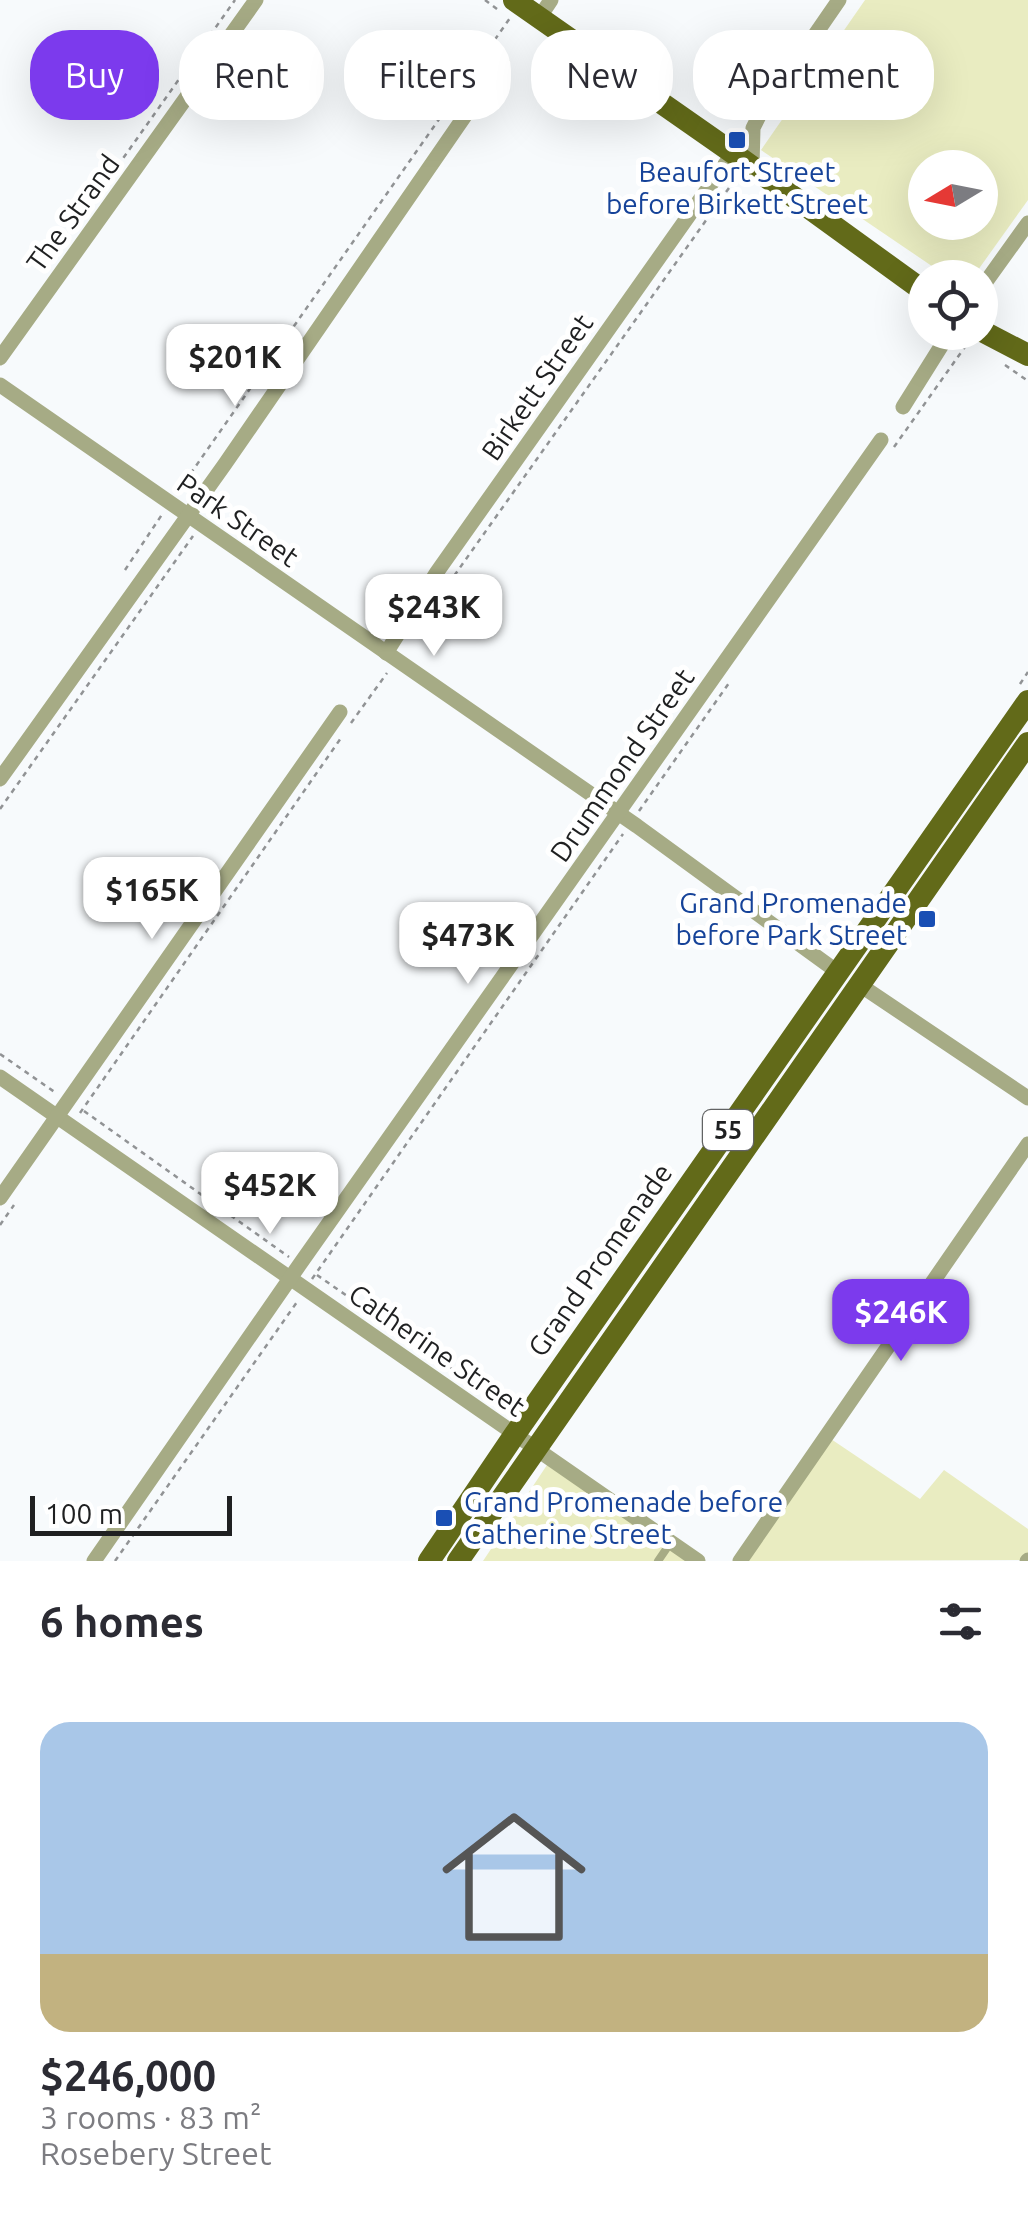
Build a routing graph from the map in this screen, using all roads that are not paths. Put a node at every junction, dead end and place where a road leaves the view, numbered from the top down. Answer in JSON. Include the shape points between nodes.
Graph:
{"nodes":[{"id":1,"x":256,"y":0,"type":"edge"},
{"id":2,"x":839,"y":0,"type":"edge"},
{"id":3,"x":512,"y":9,"type":"edge"},
{"id":4,"x":545,"y":9,"type":"edge"},
{"id":5,"x":462,"y":120,"type":"edge"},
{"id":6,"x":740,"y":165,"type":"junction"},
{"id":7,"x":1028,"y":223,"type":"edge"},
{"id":8,"x":998,"y":265,"type":"edge"},
{"id":9,"x":908,"y":280,"type":"edge"},
{"id":10,"x":998,"y":342,"type":"edge"},
{"id":11,"x":1002,"y":343,"type":"junction"},
{"id":12,"x":939,"y":350,"type":"edge"},
{"id":13,"x":1028,"y":356,"type":"edge"},
{"id":14,"x":0,"y":358,"type":"edge"},
{"id":15,"x":1028,"y":368,"type":"edge"},
{"id":16,"x":0,"y":384,"type":"edge"},
{"id":17,"x":903,"y":408,"type":"dead end"},
{"id":18,"x":881,"y":440,"type":"dead end"},
{"id":19,"x":188,"y":516,"type":"junction"},
{"id":20,"x":391,"y":656,"type":"junction"},
{"id":21,"x":1028,"y":700,"type":"edge"},
{"id":22,"x":340,"y":712,"type":"dead end"},
{"id":23,"x":1028,"y":743,"type":"edge"},
{"id":24,"x":0,"y":779,"type":"edge"},
{"id":25,"x":625,"y":818,"type":"junction"},
{"id":26,"x":839,"y":973,"type":"junction"},
{"id":27,"x":860,"y":985,"type":"junction"},
{"id":28,"x":0,"y":1078,"type":"edge"},
{"id":29,"x":1028,"y":1098,"type":"edge"},
{"id":30,"x":63,"y":1121,"type":"junction"},
{"id":31,"x":1028,"y":1144,"type":"edge"},
{"id":32,"x":0,"y":1198,"type":"edge"},
{"id":33,"x":295,"y":1272,"type":"junction"},
{"id":34,"x":513,"y":1422,"type":"junction"},
{"id":35,"x":535,"y":1449,"type":"junction"},
{"id":36,"x":671,"y":1542,"type":"junction"},
{"id":37,"x":94,"y":1561,"type":"edge"},
{"id":38,"x":430,"y":1561,"type":"edge"},
{"id":39,"x":458,"y":1561,"type":"edge"},
{"id":40,"x":658,"y":1561,"type":"edge"},
{"id":41,"x":698,"y":1561,"type":"edge"},
{"id":42,"x":740,"y":1561,"type":"edge"}],
"edges":[{"from":1,"to":14,"type":"street","name":"The Strand"},
{"from":2,"to":6,"type":"street","via":[[759,116]]},
{"from":3,"to":4,"type":"main road"},
{"from":4,"to":6,"type":"main road"},
{"from":5,"to":19,"type":"street"},
{"from":6,"to":9,"type":"main road"},
{"from":6,"to":20,"type":"street","name":"Birkett Street","via":[[438,572]]},
{"from":7,"to":8,"type":"street"},
{"from":10,"to":11,"type":"main road"},
{"from":11,"to":13,"type":"main road"},
{"from":11,"to":15,"type":"main road"},
{"from":12,"to":17,"type":"street"},
{"from":16,"to":19,"type":"street","name":"Park Street"},
{"from":18,"to":25,"type":"street","name":"Drummond Street"},
{"from":19,"to":20,"type":"street","name":"Park Street"},
{"from":19,"to":24,"type":"street"},
{"from":20,"to":25,"type":"street","name":"Park Street"},
{"from":21,"to":26,"type":"main road","name":"Grand Promenade","number":"55"},
{"from":22,"to":30,"type":"street"},
{"from":23,"to":27,"type":"main road","name":"Grand Promenade","number":"55"},
{"from":25,"to":26,"type":"street","name":"Park Street"},
{"from":25,"to":33,"type":"street","name":"Drummond Street"},
{"from":26,"to":34,"type":"main road","name":"Grand Promenade","number":"55"},
{"from":27,"to":29,"type":"street"},
{"from":27,"to":35,"type":"main road","name":"Grand Promenade","number":"55"},
{"from":28,"to":30,"type":"street","name":"Catherine Street"},
{"from":30,"to":32,"type":"street"},
{"from":30,"to":33,"type":"street","name":"Catherine Street"},
{"from":31,"to":42,"type":"street"},
{"from":33,"to":34,"type":"street","name":"Catherine Street","via":[[306,1289]]},
{"from":33,"to":37,"type":"street","name":"Drummond Street"},
{"from":34,"to":35,"type":"street","name":"Catherine Street"},
{"from":34,"to":38,"type":"main road","name":"Grand Promenade","number":"55"},
{"from":35,"to":36,"type":"street","name":"Catherine Street"},
{"from":35,"to":39,"type":"main road","name":"Grand Promenade","number":"55"},
{"from":36,"to":40,"type":"lane"},
{"from":36,"to":41,"type":"street","name":"Catherine Street"}]}
